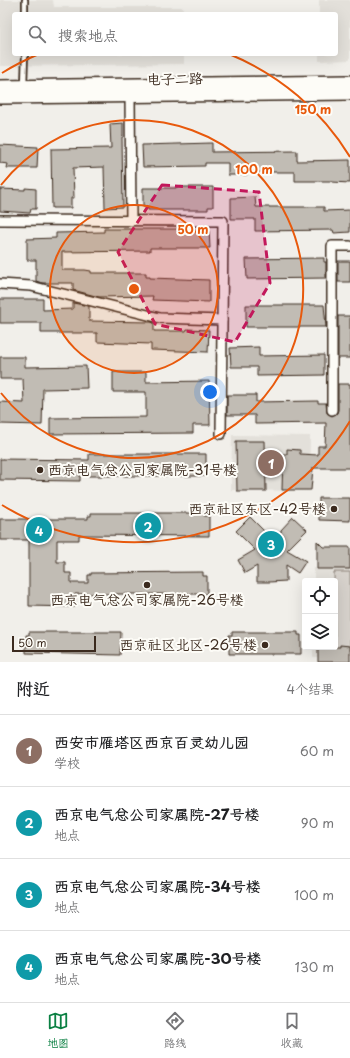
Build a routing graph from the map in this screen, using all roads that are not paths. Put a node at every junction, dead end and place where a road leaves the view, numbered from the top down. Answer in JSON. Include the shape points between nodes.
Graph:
{"nodes":[{"id":1,"x":25,"y":0,"type":"edge"},
{"id":2,"x":25,"y":12,"type":"edge"},
{"id":3,"x":25,"y":56,"type":"edge"},
{"id":4,"x":350,"y":82,"type":"edge"},
{"id":5,"x":0,"y":87,"type":"edge"},
{"id":6,"x":24,"y":87,"type":"junction"},
{"id":7,"x":350,"y":93,"type":"edge"},
{"id":8,"x":130,"y":95,"type":"junction"},
{"id":9,"x":0,"y":97,"type":"edge"},
{"id":10,"x":0,"y":220,"type":"edge"},
{"id":11,"x":131,"y":221,"type":"junction"},
{"id":12,"x":350,"y":246,"type":"edge"},
{"id":13,"x":0,"y":284,"type":"edge"},
{"id":14,"x":222,"y":320,"type":"junction"},
{"id":15,"x":332,"y":410,"type":"dead end"},
{"id":16,"x":221,"y":434,"type":"dead end"}],
"edges":[{"from":1,"to":2,"type":"lane"},
{"from":3,"to":6,"type":"lane"},
{"from":4,"to":6,"type":"main road","name":"电子二路"},
{"from":5,"to":6,"type":"main road","name":"电子二路"},
{"from":7,"to":8,"type":"main road","name":"电子二路"},
{"from":8,"to":9,"type":"main road","name":"电子二路"},
{"from":8,"to":11,"type":"street"},
{"from":10,"to":11,"type":"street"},
{"from":11,"to":14,"type":"street","via":[[223,221]]},
{"from":12,"to":15,"type":"street","via":[[332,246]]},
{"from":13,"to":14,"type":"street","via":[[31,286],[160,318]]},
{"from":14,"to":16,"type":"street"}]}
